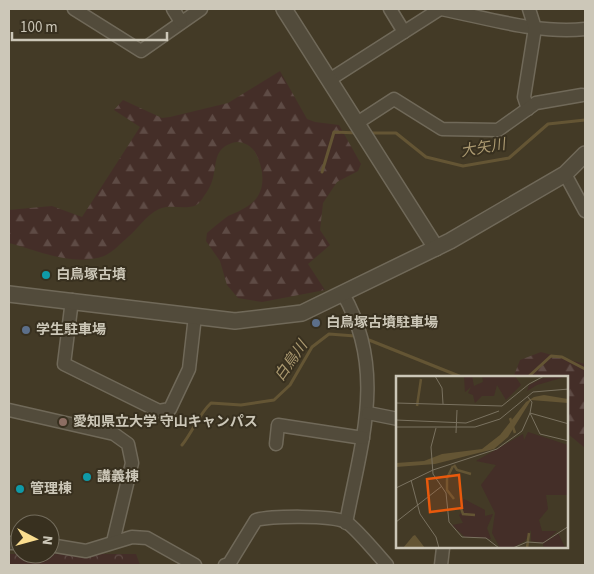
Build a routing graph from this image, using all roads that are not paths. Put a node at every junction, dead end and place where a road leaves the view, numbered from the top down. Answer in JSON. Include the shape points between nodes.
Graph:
{"nodes":[{"id":1,"x":74,"y":9,"type":"edge"},
{"id":2,"x":173,"y":9,"type":"edge"},
{"id":3,"x":201,"y":9,"type":"edge"},
{"id":4,"x":284,"y":9,"type":"edge"},
{"id":5,"x":390,"y":9,"type":"edge"},
{"id":6,"x":440,"y":9,"type":"edge"},
{"id":7,"x":529,"y":9,"type":"edge"},
{"id":8,"x":181,"y":22,"type":"junction"},
{"id":9,"x":535,"y":28,"type":"junction"},
{"id":10,"x":585,"y":29,"type":"edge"},
{"id":11,"x":404,"y":32,"type":"junction"},
{"id":12,"x":329,"y":80,"type":"junction"},
{"id":13,"x":582,"y":95,"type":"dead end"},
{"id":14,"x":528,"y":109,"type":"junction"},
{"id":15,"x":356,"y":121,"type":"junction"},
{"id":16,"x":585,"y":154,"type":"edge"},
{"id":17,"x":565,"y":174,"type":"junction"},
{"id":18,"x":585,"y":211,"type":"edge"},
{"id":19,"x":436,"y":248,"type":"junction"},
{"id":20,"x":9,"y":294,"type":"edge"},
{"id":21,"x":343,"y":294,"type":"junction"},
{"id":22,"x":72,"y":300,"type":"junction"},
{"id":23,"x":195,"y":316,"type":"junction"},
{"id":24,"x":9,"y":410,"type":"edge"},
{"id":25,"x":368,"y":413,"type":"junction"},
{"id":26,"x":396,"y":419,"type":"edge"},
{"id":27,"x":363,"y":438,"type":"junction"},
{"id":28,"x":276,"y":444,"type":"dead end"},
{"id":29,"x":346,"y":522,"type":"junction"},
{"id":30,"x":114,"y":542,"type":"junction"},
{"id":31,"x":60,"y":547,"type":"edge"},
{"id":32,"x":443,"y":549,"type":"edge"},
{"id":33,"x":195,"y":565,"type":"edge"},
{"id":34,"x":225,"y":565,"type":"edge"},
{"id":35,"x":387,"y":565,"type":"edge"},
{"id":36,"x":442,"y":565,"type":"edge"}],
"edges":[{"from":1,"to":8,"type":"street","via":[[141,51]]},
{"from":2,"to":8,"type":"street"},
{"from":3,"to":8,"type":"street"},
{"from":4,"to":12,"type":"street"},
{"from":5,"to":11,"type":"street"},
{"from":6,"to":9,"type":"street"},
{"from":6,"to":11,"type":"street"},
{"from":7,"to":9,"type":"street"},
{"from":9,"to":10,"type":"street"},
{"from":9,"to":14,"type":"street","via":[[524,97]]},
{"from":11,"to":12,"type":"street"},
{"from":12,"to":15,"type":"street"},
{"from":13,"to":14,"type":"street","via":[[536,103]]},
{"from":14,"to":15,"type":"street","via":[[498,130],[449,131],[394,99]]},
{"from":15,"to":19,"type":"street"},
{"from":16,"to":17,"type":"street"},
{"from":17,"to":18,"type":"street"},
{"from":17,"to":19,"type":"street"},
{"from":19,"to":21,"type":"street"},
{"from":20,"to":22,"type":"street"},
{"from":21,"to":23,"type":"street","via":[[302,313],[235,321]]},
{"from":21,"to":25,"type":"street","via":[[360,328]]},
{"from":22,"to":23,"type":"street"},
{"from":22,"to":23,"type":"street","via":[[64,364],[159,411],[170,409],[190,369]]},
{"from":24,"to":30,"type":"street","via":[[114,434],[128,444],[132,463]]},
{"from":25,"to":26,"type":"street"},
{"from":25,"to":27,"type":"street"},
{"from":27,"to":28,"type":"street","via":[[278,425]]},
{"from":27,"to":29,"type":"street"},
{"from":29,"to":34,"type":"street","via":[[269,517],[256,520],[229,564]]},
{"from":29,"to":35,"type":"street"},
{"from":30,"to":31,"type":"street","via":[[86,551]]},
{"from":30,"to":33,"type":"street","via":[[132,537],[147,538]]},
{"from":32,"to":36,"type":"street"}]}
